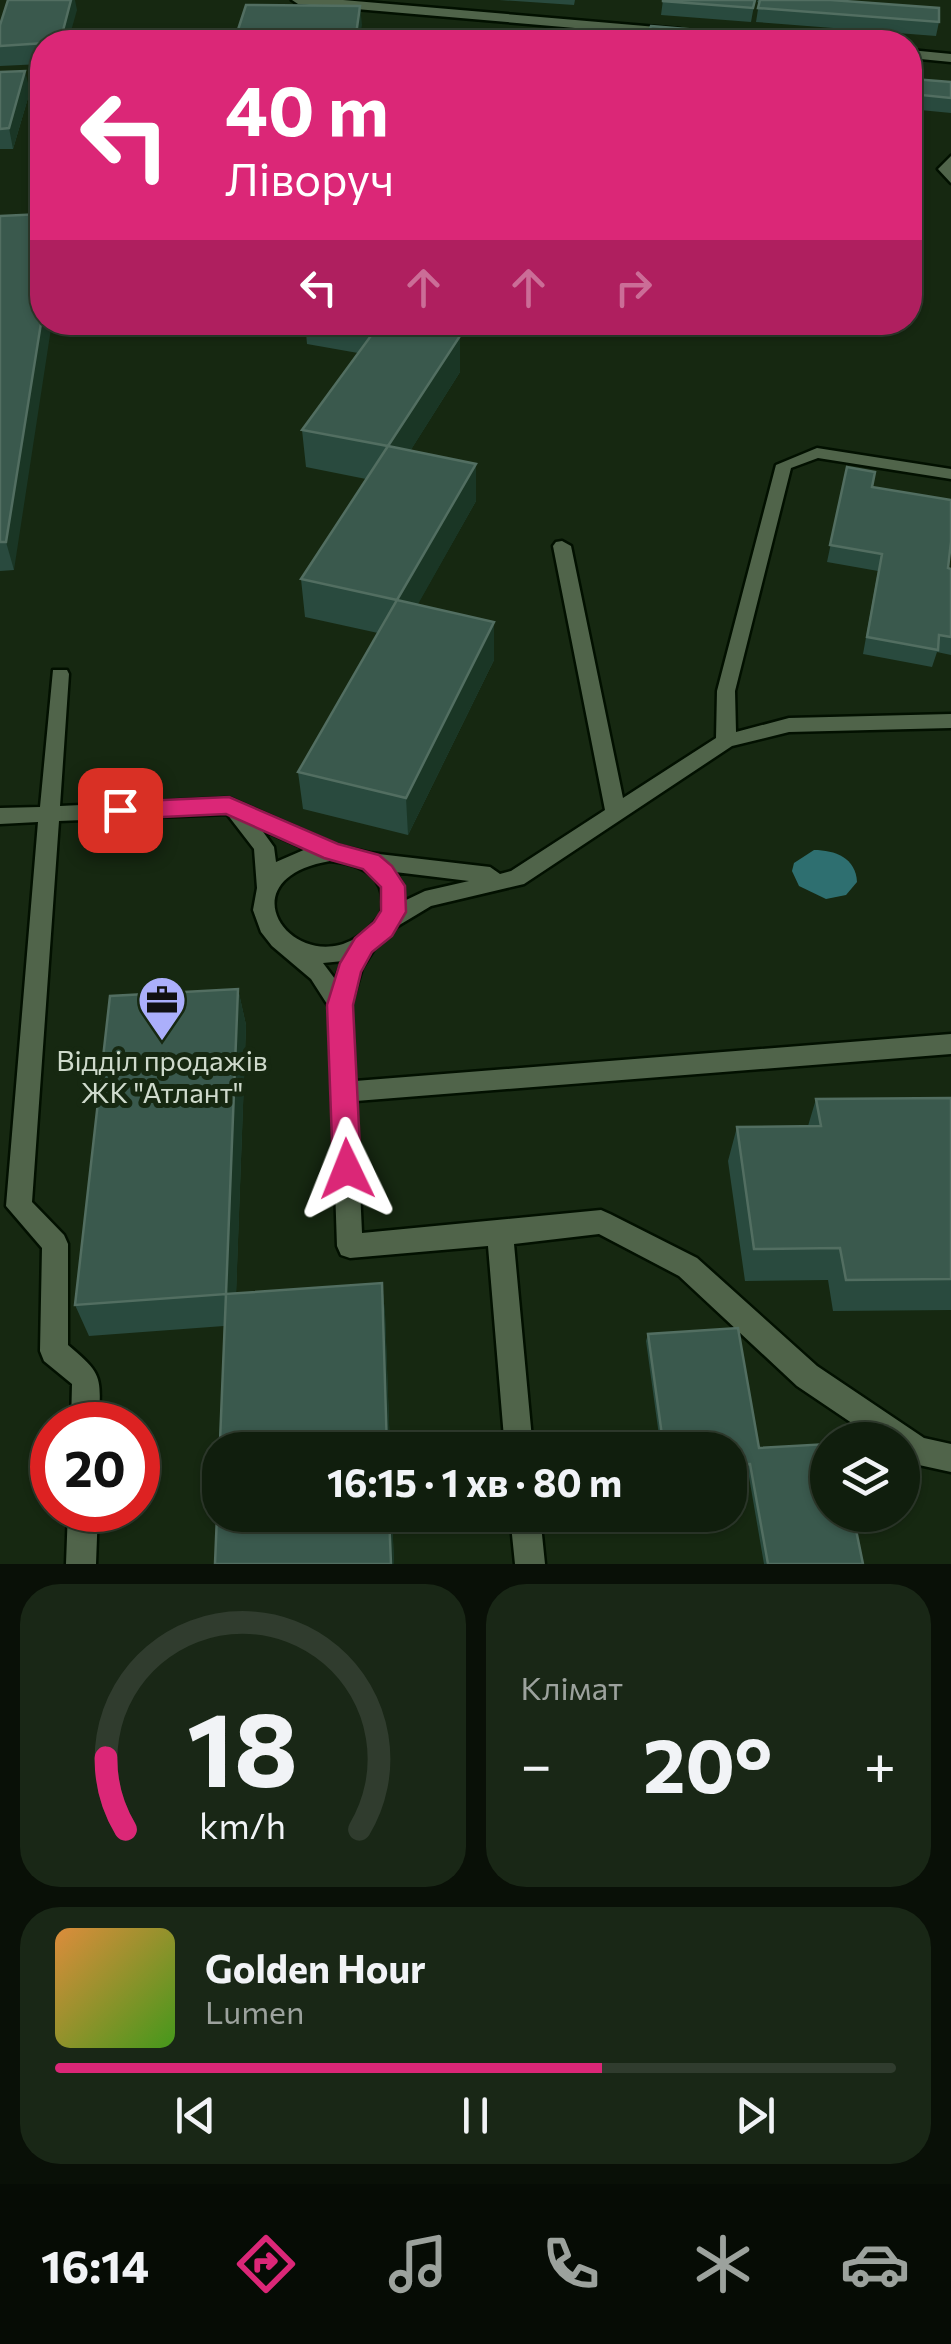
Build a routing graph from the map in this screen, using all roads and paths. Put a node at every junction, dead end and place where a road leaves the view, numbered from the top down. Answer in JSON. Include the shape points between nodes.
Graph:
{"nodes":[{"id":1,"x":298,"y":0,"type":"edge"},
{"id":2,"x":636,"y":30,"type":"edge"},
{"id":3,"x":922,"y":55,"type":"edge"},
{"id":4,"x":951,"y":58,"type":"edge"},
{"id":5,"x":951,"y":160,"type":"edge"},
{"id":6,"x":951,"y":179,"type":"edge"},
{"id":7,"x":951,"y":474,"type":"edge"},
{"id":8,"x":562,"y":546,"type":"dead end"},
{"id":9,"x":60,"y":674,"type":"dead end"},
{"id":10,"x":951,"y":721,"type":"edge"},
{"id":11,"x":726,"y":741,"type":"junction"},
{"id":12,"x":229,"y":806,"type":"junction"},
{"id":13,"x":616,"y":812,"type":"junction"},
{"id":14,"x":47,"y":814,"type":"junction"},
{"id":15,"x":0,"y":816,"type":"edge"},
{"id":16,"x":333,"y":852,"type":"junction"},
{"id":17,"x":370,"y":861,"type":"junction"},
{"id":18,"x":517,"y":878,"type":"junction"},
{"id":19,"x":268,"y":888,"type":"junction"},
{"id":20,"x":389,"y":921,"type":"junction"},
{"id":21,"x":364,"y":945,"type":"junction"},
{"id":22,"x":289,"y":946,"type":"junction"},
{"id":23,"x":340,"y":1005,"type":"junction"},
{"id":24,"x":951,"y":1044,"type":"edge"},
{"id":25,"x":344,"y":1092,"type":"junction"},
{"id":26,"x":500,"y":1233,"type":"junction"},
{"id":27,"x":85,"y":1402,"type":"edge"},
{"id":28,"x":876,"y":1422,"type":"edge"},
{"id":29,"x":518,"y":1432,"type":"edge"},
{"id":30,"x":920,"y":1451,"type":"edge"},
{"id":31,"x":951,"y":1458,"type":"edge"},
{"id":32,"x":83,"y":1532,"type":"edge"},
{"id":33,"x":527,"y":1532,"type":"edge"},
{"id":34,"x":82,"y":1564,"type":"edge"},
{"id":35,"x":530,"y":1564,"type":"edge"}],
"edges":[{"from":1,"to":2,"type":"street"},
{"from":3,"to":4,"type":"street"},
{"from":5,"to":6,"type":"lane","via":[[944,169]]},
{"from":7,"to":11,"type":"lane","via":[[817,453],[784,465],[726,691]]},
{"from":8,"to":13,"type":"lane"},
{"from":9,"to":14,"type":"lane"},
{"from":10,"to":11,"type":"lane","via":[[789,725]]},
{"from":11,"to":13,"type":"lane"},
{"from":12,"to":14,"type":"lane"},
{"from":12,"to":16,"type":"lane"},
{"from":12,"to":19,"type":"lane","via":[[264,847]]},
{"from":13,"to":18,"type":"lane"},
{"from":14,"to":15,"type":"lane"},
{"from":14,"to":27,"type":"lane","via":[[19,1206],[55,1244],[54,1351],[86,1378]]},
{"from":16,"to":17,"type":"lane"},
{"from":16,"to":19,"type":"lane","via":[[294,862]]},
{"from":17,"to":18,"type":"lane"},
{"from":17,"to":20,"type":"lane","via":[[393,886]]},
{"from":18,"to":20,"type":"lane","via":[[426,900]]},
{"from":19,"to":22,"type":"lane","via":[[266,920]]},
{"from":20,"to":21,"type":"lane"},
{"from":21,"to":22,"type":"lane","via":[[330,954]]},
{"from":21,"to":23,"type":"lane","via":[[348,971]]},
{"from":22,"to":23,"type":"lane","via":[[319,973]]},
{"from":23,"to":25,"type":"lane"},
{"from":24,"to":25,"type":"lane"},
{"from":25,"to":26,"type":"lane","via":[[350,1246]]},
{"from":26,"to":28,"type":"lane","via":[[601,1222],[688,1267],[808,1376]]},
{"from":26,"to":29,"type":"lane"},
{"from":30,"to":31,"type":"lane"},
{"from":32,"to":34,"type":"lane"},
{"from":33,"to":35,"type":"lane"}]}
